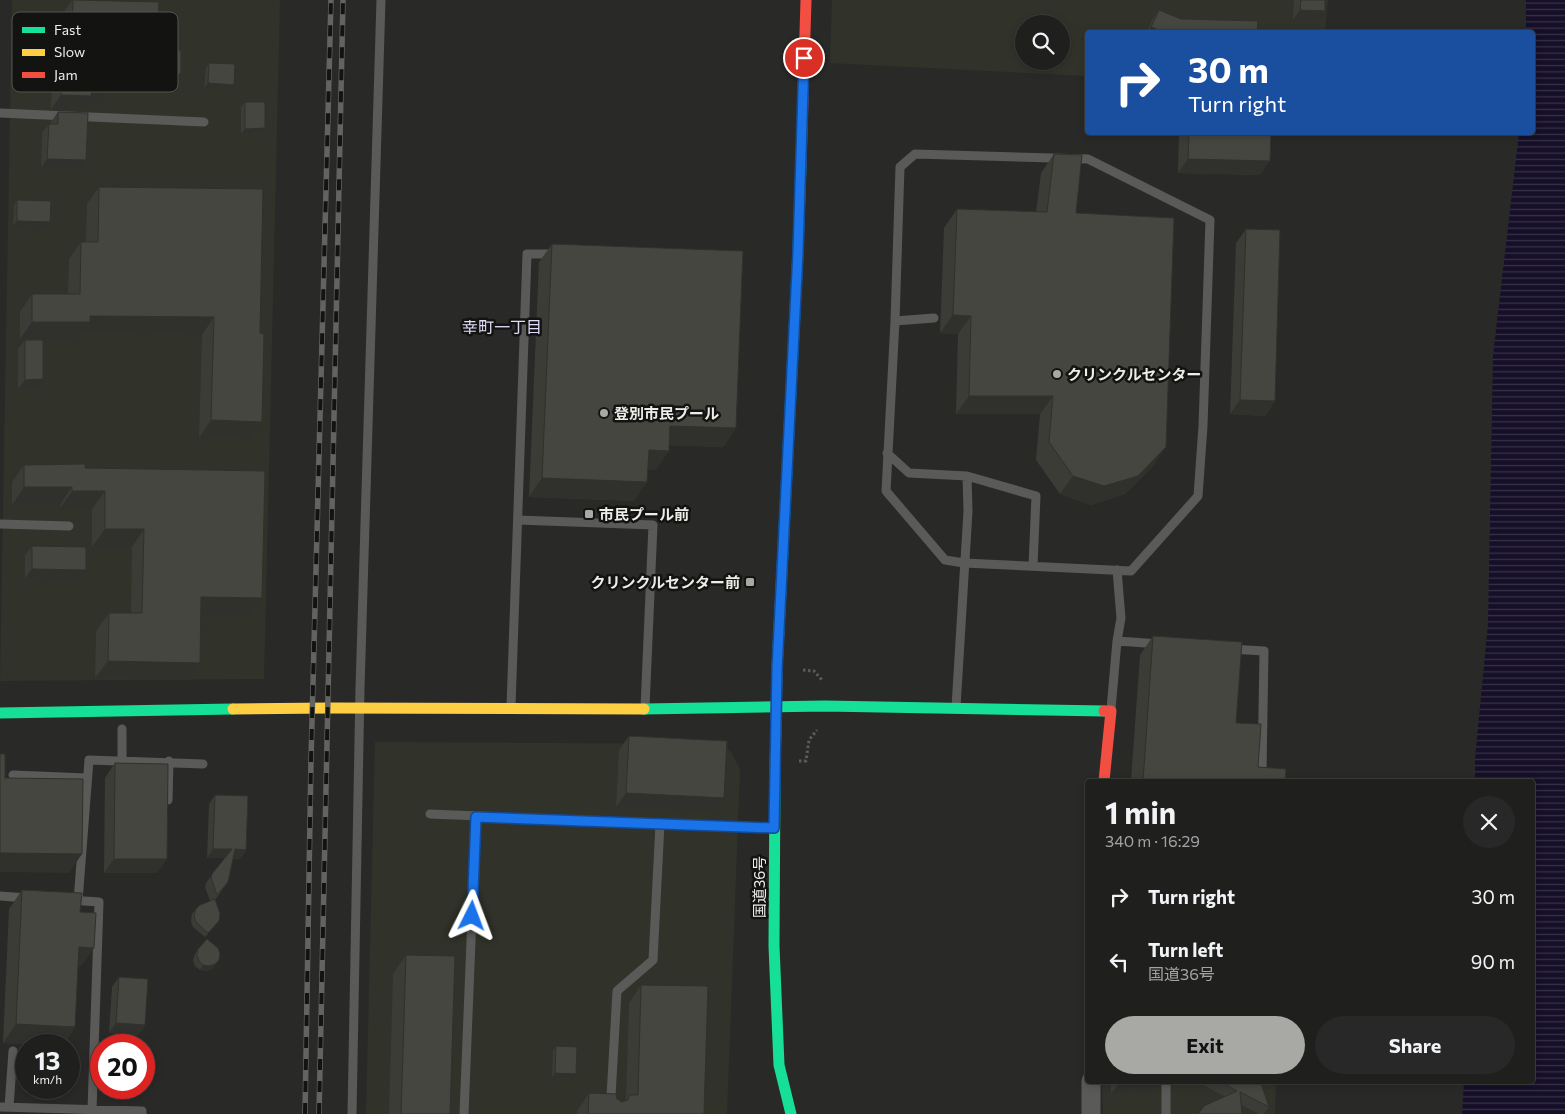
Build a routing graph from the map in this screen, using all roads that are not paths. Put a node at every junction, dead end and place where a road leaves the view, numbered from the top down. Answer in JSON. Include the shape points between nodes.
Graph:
{"nodes":[{"id":1,"x":381,"y":0,"type":"edge"},
{"id":2,"x":806,"y":0,"type":"edge"},
{"id":3,"x":0,"y":113,"type":"edge"},
{"id":4,"x":204,"y":122,"type":"dead end"},
{"id":5,"x":566,"y":254,"type":"edge"},
{"id":6,"x":934,"y":318,"type":"dead end"},
{"id":7,"x":895,"y":321,"type":"junction"},
{"id":8,"x":887,"y":453,"type":"junction"},
{"id":9,"x":967,"y":476,"type":"junction"},
{"id":10,"x":518,"y":520,"type":"junction"},
{"id":11,"x":0,"y":524,"type":"edge"},
{"id":12,"x":69,"y":526,"type":"dead end"},
{"id":13,"x":964,"y":563,"type":"junction"},
{"id":14,"x":1033,"y":566,"type":"junction"},
{"id":15,"x":1117,"y":570,"type":"junction"},
{"id":16,"x":1118,"y":641,"type":"junction"},
{"id":17,"x":1166,"y":644,"type":"edge"},
{"id":18,"x":1225,"y":649,"type":"edge"},
{"id":19,"x":777,"y":707,"type":"junction"},
{"id":20,"x":359,"y":708,"type":"junction"},
{"id":21,"x":510,"y":708,"type":"junction"},
{"id":22,"x":645,"y":708,"type":"junction"},
{"id":23,"x":956,"y":708,"type":"junction"},
{"id":24,"x":1111,"y":711,"type":"junction"},
{"id":25,"x":0,"y":713,"type":"edge"},
{"id":26,"x":122,"y":729,"type":"dead end"},
{"id":27,"x":122,"y":760,"type":"junction"},
{"id":28,"x":170,"y":761,"type":"junction"},
{"id":29,"x":203,"y":764,"type":"dead end"},
{"id":30,"x":1262,"y":773,"type":"edge"},
{"id":31,"x":14,"y":775,"type":"dead end"},
{"id":32,"x":88,"y":778,"type":"junction"},
{"id":33,"x":1104,"y":779,"type":"edge"},
{"id":34,"x":167,"y":809,"type":"edge"},
{"id":35,"x":430,"y":814,"type":"dead end"},
{"id":36,"x":476,"y":817,"type":"junction"},
{"id":37,"x":660,"y":824,"type":"junction"},
{"id":38,"x":774,"y":828,"type":"junction"},
{"id":39,"x":0,"y":896,"type":"edge"},
{"id":40,"x":39,"y":898,"type":"edge"},
{"id":41,"x":59,"y":900,"type":"edge"},
{"id":42,"x":78,"y":901,"type":"junction"},
{"id":43,"x":13,"y":1051,"type":"dead end"},
{"id":44,"x":1091,"y":1084,"type":"edge"},
{"id":45,"x":1166,"y":1084,"type":"edge"},
{"id":46,"x":4,"y":1107,"type":"edge"},
{"id":47,"x":92,"y":1110,"type":"junction"},
{"id":48,"x":142,"y":1114,"type":"edge"},
{"id":49,"x":352,"y":1114,"type":"edge"},
{"id":50,"x":464,"y":1114,"type":"edge"},
{"id":51,"x":610,"y":1114,"type":"edge"},
{"id":52,"x":791,"y":1114,"type":"edge"},
{"id":53,"x":1091,"y":1114,"type":"edge"},
{"id":54,"x":1166,"y":1114,"type":"edge"}],
"edges":[{"from":1,"to":20,"type":"lane"},
{"from":2,"to":19,"type":"main road","name":"国道36号"},
{"from":3,"to":4,"type":"lane"},
{"from":5,"to":10,"type":"lane","via":[[527,254]]},
{"from":6,"to":7,"type":"lane"},
{"from":7,"to":8,"type":"lane"},
{"from":7,"to":15,"type":"lane","via":[[900,167],[915,154],[1088,158],[1210,220],[1198,496],[1131,571]]},
{"from":8,"to":9,"type":"lane","via":[[910,473]]},
{"from":8,"to":13,"type":"lane","via":[[886,492],[945,560]]},
{"from":9,"to":13,"type":"lane"},
{"from":9,"to":14,"type":"lane","via":[[1036,496]]},
{"from":10,"to":21,"type":"lane"},
{"from":10,"to":22,"type":"lane","via":[[653,525]]},
{"from":11,"to":12,"type":"lane"},
{"from":13,"to":14,"type":"lane"},
{"from":13,"to":23,"type":"lane"},
{"from":14,"to":15,"type":"lane"},
{"from":15,"to":16,"type":"lane","via":[[1122,618]]},
{"from":16,"to":17,"type":"lane"},
{"from":16,"to":24,"type":"lane"},
{"from":18,"to":30,"type":"lane","via":[[1264,652]]},
{"from":19,"to":22,"type":"main road"},
{"from":19,"to":23,"type":"main road"},
{"from":19,"to":38,"type":"main road","name":"国道36号"},
{"from":20,"to":21,"type":"main road"},
{"from":20,"to":25,"type":"main road"},
{"from":20,"to":49,"type":"lane"},
{"from":21,"to":22,"type":"main road"},
{"from":23,"to":24,"type":"main road"},
{"from":24,"to":33,"type":"main road"},
{"from":26,"to":27,"type":"lane"},
{"from":27,"to":28,"type":"lane"},
{"from":27,"to":32,"type":"lane","via":[[89,760]]},
{"from":28,"to":29,"type":"lane"},
{"from":28,"to":34,"type":"lane"},
{"from":31,"to":32,"type":"lane"},
{"from":32,"to":42,"type":"lane"},
{"from":35,"to":36,"type":"lane"},
{"from":36,"to":37,"type":"lane"},
{"from":36,"to":50,"type":"lane"},
{"from":37,"to":38,"type":"lane"},
{"from":37,"to":51,"type":"lane","via":[[653,960],[617,991]]},
{"from":38,"to":52,"type":"main road","name":"国道36号","via":[[779,1065]]},
{"from":39,"to":40,"type":"lane"},
{"from":41,"to":42,"type":"lane"},
{"from":42,"to":47,"type":"lane","via":[[99,902]]},
{"from":43,"to":46,"type":"lane"},
{"from":44,"to":53,"type":"street"},
{"from":45,"to":54,"type":"lane"},
{"from":46,"to":47,"type":"lane"},
{"from":47,"to":48,"type":"lane","via":[[142,1111]]}]}
